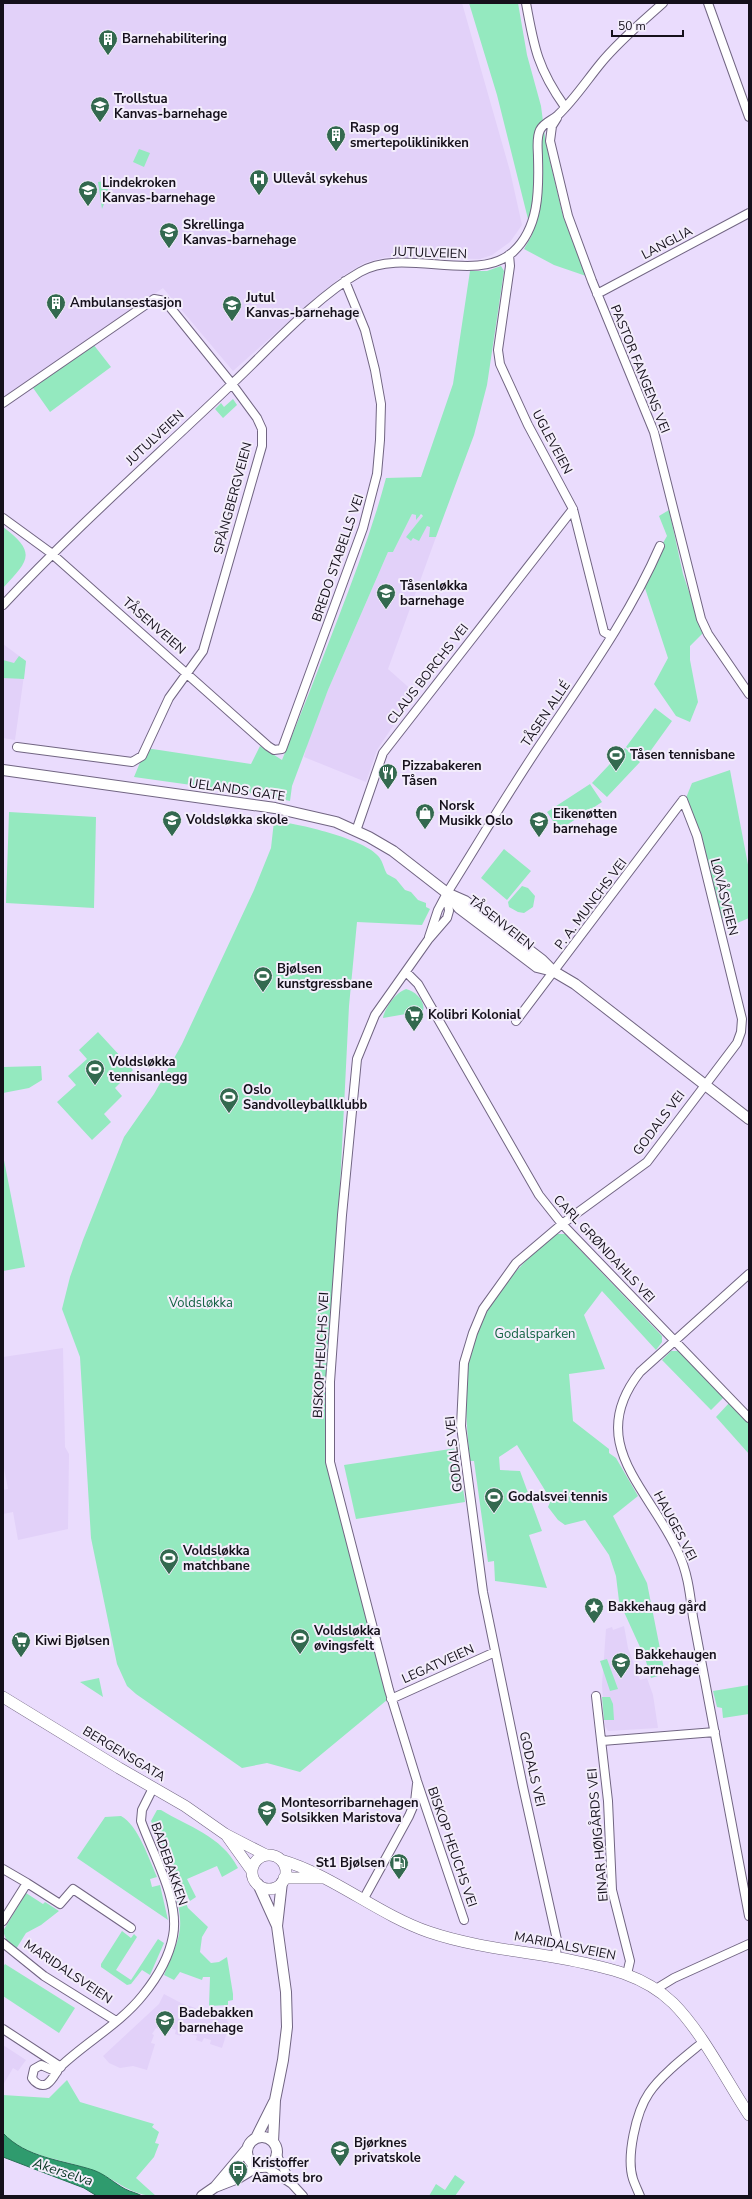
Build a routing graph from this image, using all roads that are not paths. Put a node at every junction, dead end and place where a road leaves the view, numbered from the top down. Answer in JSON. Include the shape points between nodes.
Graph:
{"nodes":[{"id":1,"x":526,"y":3,"type":"edge"},
{"id":2,"x":663,"y":3,"type":"edge"},
{"id":3,"x":708,"y":3,"type":"edge"},
{"id":4,"x":565,"y":107,"type":"junction"},
{"id":5,"x":558,"y":116,"type":"junction"},
{"id":6,"x":749,"y":117,"type":"edge"},
{"id":7,"x":749,"y":213,"type":"edge"},
{"id":8,"x":509,"y":255,"type":"junction"},
{"id":9,"x":345,"y":281,"type":"junction"},
{"id":10,"x":597,"y":294,"type":"junction"},
{"id":11,"x":232,"y":384,"type":"junction"},
{"id":12,"x":3,"y":403,"type":"edge"},
{"id":13,"x":573,"y":509,"type":"junction"},
{"id":14,"x":3,"y":518,"type":"edge"},
{"id":15,"x":660,"y":546,"type":"dead end"},
{"id":16,"x":51,"y":553,"type":"junction"},
{"id":17,"x":3,"y":605,"type":"edge"},
{"id":18,"x":611,"y":636,"type":"junction"},
{"id":19,"x":187,"y":674,"type":"junction"},
{"id":20,"x":749,"y":694,"type":"edge"},
{"id":21,"x":285,"y":745,"type":"joint"},
{"id":22,"x":17,"y":747,"type":"dead end"},
{"id":23,"x":3,"y":770,"type":"edge"},
{"id":24,"x":683,"y":800,"type":"joint"},
{"id":25,"x":356,"y":831,"type":"junction"},
{"id":26,"x":447,"y":893,"type":"junction"},
{"id":27,"x":553,"y":971,"type":"junction"},
{"id":28,"x":406,"y":972,"type":"junction"},
{"id":29,"x":516,"y":1021,"type":"dead end"},
{"id":30,"x":705,"y":1084,"type":"junction"},
{"id":31,"x":749,"y":1119,"type":"edge"},
{"id":32,"x":562,"y":1224,"type":"junction"},
{"id":33,"x":749,"y":1274,"type":"edge"},
{"id":34,"x":675,"y":1341,"type":"junction"},
{"id":35,"x":749,"y":1418,"type":"edge"},
{"id":36,"x":495,"y":1652,"type":"junction"},
{"id":37,"x":5,"y":1695,"type":"edge"},
{"id":38,"x":596,"y":1696,"type":"dead end"},
{"id":39,"x":392,"y":1699,"type":"junction"},
{"id":40,"x":715,"y":1732,"type":"junction"},
{"id":41,"x":602,"y":1741,"type":"junction"},
{"id":42,"x":417,"y":1781,"type":"junction"},
{"id":43,"x":153,"y":1788,"type":"junction"},
{"id":44,"x":225,"y":1834,"type":"junction"},
{"id":45,"x":266,"y":1855,"type":"junction"},
{"id":46,"x":281,"y":1860,"type":"junction"},
{"id":47,"x":3,"y":1869,"type":"edge"},
{"id":48,"x":252,"y":1871,"type":"junction"},
{"id":49,"x":322,"y":1878,"type":"junction"},
{"id":50,"x":283,"y":1880,"type":"junction"},
{"id":51,"x":27,"y":1883,"type":"junction"},
{"id":52,"x":258,"y":1884,"type":"junction"},
{"id":53,"x":363,"y":1900,"type":"junction"},
{"id":54,"x":749,"y":1916,"type":"edge"},
{"id":55,"x":464,"y":1920,"type":"dead end"},
{"id":56,"x":3,"y":1921,"type":"edge"},
{"id":57,"x":277,"y":1926,"type":"junction"},
{"id":58,"x":132,"y":1928,"type":"dead end"},
{"id":59,"x":749,"y":1944,"type":"edge"},
{"id":60,"x":4,"y":1946,"type":"edge"},
{"id":61,"x":556,"y":1958,"type":"junction"},
{"id":62,"x":627,"y":1974,"type":"junction"},
{"id":63,"x":656,"y":1989,"type":"junction"},
{"id":64,"x":116,"y":2021,"type":"junction"},
{"id":65,"x":3,"y":2029,"type":"edge"},
{"id":66,"x":702,"y":2042,"type":"junction"},
{"id":67,"x":275,"y":2100,"type":"junction"},
{"id":68,"x":749,"y":2115,"type":"edge"},
{"id":69,"x":256,"y":2138,"type":"junction"},
{"id":70,"x":273,"y":2142,"type":"junction"},
{"id":71,"x":247,"y":2149,"type":"junction"},
{"id":72,"x":276,"y":2154,"type":"junction"},
{"id":73,"x":262,"y":2166,"type":"junction"},
{"id":74,"x":292,"y":2184,"type":"junction"},
{"id":75,"x":215,"y":2187,"type":"junction"},
{"id":76,"x":202,"y":2196,"type":"edge"},
{"id":77,"x":302,"y":2196,"type":"edge"},
{"id":78,"x":640,"y":2196,"type":"edge"}],
"edges":[{"from":1,"to":4,"type":"street","via":[[536,55],[550,85]]},
{"from":2,"to":4,"type":"street","name":"JUTULVEIEN","via":[[611,51]]},
{"from":3,"to":6,"type":"street"},
{"from":4,"to":5,"type":"street","name":"JUTULVEIEN"},
{"from":5,"to":8,"type":"street","name":"JUTULVEIEN","via":[[544,124],[539,133],[539,188],[536,211],[526,235]]},
{"from":5,"to":10,"type":"street","name":"PASTOR FANGENS VEI","via":[[552,126],[550,141],[568,216]]},
{"from":7,"to":10,"type":"street","name":"LANGLIA"},
{"from":8,"to":9,"type":"street","name":"JUTULVEIEN","via":[[484,265],[395,262],[378,264],[369,266]]},
{"from":8,"to":13,"type":"street","name":"UGLEVEIEN","via":[[510,266],[498,350],[500,364],[528,425]]},
{"from":9,"to":11,"type":"street","name":"JUTULVEIEN","via":[[272,344]]},
{"from":9,"to":21,"type":"street","name":"BREDO STABELLS VEI","via":[[365,330],[381,404],[377,474],[363,528]]},
{"from":10,"to":20,"type":"street","name":"PASTOR FANGENS VEI","via":[[654,432],[701,619],[708,634]]},
{"from":11,"to":12,"type":"street","name":"SPÅNGBERGVEIEN","via":[[165,301],[154,299]]},
{"from":11,"to":16,"type":"street","name":"JUTULVEIEN"},
{"from":11,"to":19,"type":"street","name":"SPÅNGBERGVEIEN","via":[[257,418],[262,429],[262,446],[204,647]]},
{"from":13,"to":18,"type":"street","name":"UGLEVEIEN","via":[[604,632]]},
{"from":13,"to":25,"type":"street","name":"CLAUS BORCHS VEI","via":[[383,753]]},
{"from":14,"to":16,"type":"street","name":"TÅSENVEIEN"},
{"from":15,"to":18,"type":"street","name":"TÅSEN ALLÉ","via":[[629,608]]},
{"from":16,"to":17,"type":"street","name":"JUTULVEIEN"},
{"from":16,"to":19,"type":"street","name":"TÅSENVEIEN"},
{"from":18,"to":26,"type":"street","name":"TÅSEN ALLÉ","via":[[521,773]]},
{"from":19,"to":21,"type":"street","name":"TÅSENVEIEN","via":[[272,749],[279,750]]},
{"from":19,"to":22,"type":"street","name":"SPÅNGBERGVEIEN","via":[[168,698],[142,756],[132,762]]},
{"from":23,"to":25,"type":"street","name":"UELANDS GATE","via":[[275,808],[323,818]]},
{"from":24,"to":27,"type":"street","name":"P. A. MUNCHS VEI"},
{"from":24,"to":30,"type":"street","name":"LØVÅSVEIEN","via":[[697,836],[742,1019],[737,1043]]},
{"from":25,"to":26,"type":"street","name":"UELANDS GATE","via":[[388,848]]},
{"from":26,"to":27,"type":"street","name":"TÅSENVEIEN","via":[[465,901]]},
{"from":26,"to":28,"type":"street","name":"BISKOP HEUCHS VEI","via":[[450,911],[447,918]]},
{"from":27,"to":29,"type":"street","name":"P. A. MUNCHS VEI"},
{"from":27,"to":30,"type":"street","name":"TÅSENVEIEN","via":[[575,984]]},
{"from":28,"to":32,"type":"street","name":"CARL GRØNDAHLS VEI","via":[[418,984],[539,1195]]},
{"from":28,"to":39,"type":"street","name":"BISKOP HEUCHS VEI","via":[[375,1015],[357,1059],[330,1382],[330,1462]]},
{"from":30,"to":31,"type":"street","name":"TÅSENVEIEN"},
{"from":30,"to":32,"type":"street","name":"GODALS VEI","via":[[647,1162]]},
{"from":32,"to":34,"type":"street","name":"CARL GRØNDAHLS VEI"},
{"from":32,"to":36,"type":"street","name":"GODALS VEI","via":[[516,1263],[496,1289],[483,1309],[464,1363],[461,1426],[483,1592]]},
{"from":33,"to":34,"type":"street","name":"HAUGES VEI"},
{"from":34,"to":35,"type":"street","name":"CARL GRØNDAHLS VEI"},
{"from":34,"to":40,"type":"street","name":"HAUGES VEI","via":[[640,1372],[630,1385],[622,1402],[617,1434],[622,1456],[659,1517],[688,1575],[693,1617]]},
{"from":36,"to":39,"type":"street","name":"LEGATVEIEN"},
{"from":36,"to":61,"type":"street","name":"GODALS VEI","via":[[557,1940]]},
{"from":37,"to":43,"type":"main road","name":"BERGENSGATA"},
{"from":38,"to":41,"type":"street","name":"EINAR HØIGÅRDS VEI"},
{"from":39,"to":42,"type":"street","name":"BISKOP HEUCHS VEI"},
{"from":40,"to":41,"type":"street"},
{"from":40,"to":54,"type":"street","name":"HAUGES VEI"},
{"from":41,"to":62,"type":"street","name":"EINAR HØIGÅRDS VEI","via":[[612,1890],[630,1961]]},
{"from":42,"to":53,"type":"street","name":"BISKOP HEUCHS VEI","via":[[415,1802],[409,1816]]},
{"from":42,"to":55,"type":"street","name":"BISKOP HEUCHS VEI"},
{"from":43,"to":44,"type":"main road","name":"BERGENSGATA","via":[[185,1806]]},
{"from":43,"to":64,"type":"street","name":"BADEBAKKEN","via":[[142,1810],[141,1821],[169,1896],[174,1919],[173,1937],[154,1980],[142,1997]]},
{"from":44,"to":45,"type":"main road","name":"BERGENSGATA"},
{"from":44,"to":48,"type":"main road","name":"BERGENSGATA"},
{"from":45,"to":46,"type":"main road"},
{"from":45,"to":48,"type":"main road","via":[[257,1861]]},
{"from":46,"to":49,"type":"main road","name":"MARIDALSVEIEN","via":[[309,1869]]},
{"from":46,"to":50,"type":"main road","via":[[285,1869]]},
{"from":47,"to":51,"type":"street"},
{"from":48,"to":52,"type":"main road"},
{"from":49,"to":50,"type":"main road","name":"MARIDALSVEIEN"},
{"from":49,"to":53,"type":"main road","name":"MARIDALSVEIEN"},
{"from":50,"to":52,"type":"main road","via":[[270,1888]]},
{"from":50,"to":57,"type":"street"},
{"from":51,"to":56,"type":"street"},
{"from":51,"to":58,"type":"street","via":[[60,1904],[73,1889]]},
{"from":52,"to":57,"type":"street"},
{"from":53,"to":61,"type":"main road","name":"MARIDALSVEIEN","via":[[406,1923],[432,1933]]},
{"from":57,"to":67,"type":"street","via":[[286,1992],[287,2027]]},
{"from":59,"to":63,"type":"street","via":[[674,1978]]},
{"from":60,"to":64,"type":"street","name":"MARIDALSVEIEN","via":[[44,1976]]},
{"from":61,"to":62,"type":"main road","name":"MARIDALSVEIEN"},
{"from":62,"to":63,"type":"main road","name":"MARIDALSVEIEN"},
{"from":63,"to":66,"type":"main road","name":"MARIDALSVEIEN","via":[[673,2003]]},
{"from":64,"to":65,"type":"street","name":"BADEBAKKEN","via":[[59,2069]]},
{"from":66,"to":68,"type":"main road","name":"MARIDALSVEIEN"},
{"from":66,"to":78,"type":"street","via":[[652,2088],[642,2105],[631,2163],[633,2179]]},
{"from":67,"to":69,"type":"street"},
{"from":67,"to":70,"type":"street"},
{"from":69,"to":70,"type":"street","via":[[265,2137]]},
{"from":69,"to":71,"type":"street","via":[[250,2142]]},
{"from":70,"to":72,"type":"street"},
{"from":71,"to":73,"type":"street","via":[[251,2161]]},
{"from":71,"to":75,"type":"street"},
{"from":72,"to":73,"type":"street","via":[[272,2162]]},
{"from":72,"to":74,"type":"street"},
{"from":73,"to":74,"type":"street"},
{"from":73,"to":75,"type":"street"},
{"from":74,"to":77,"type":"street"},
{"from":75,"to":76,"type":"street"}]}
